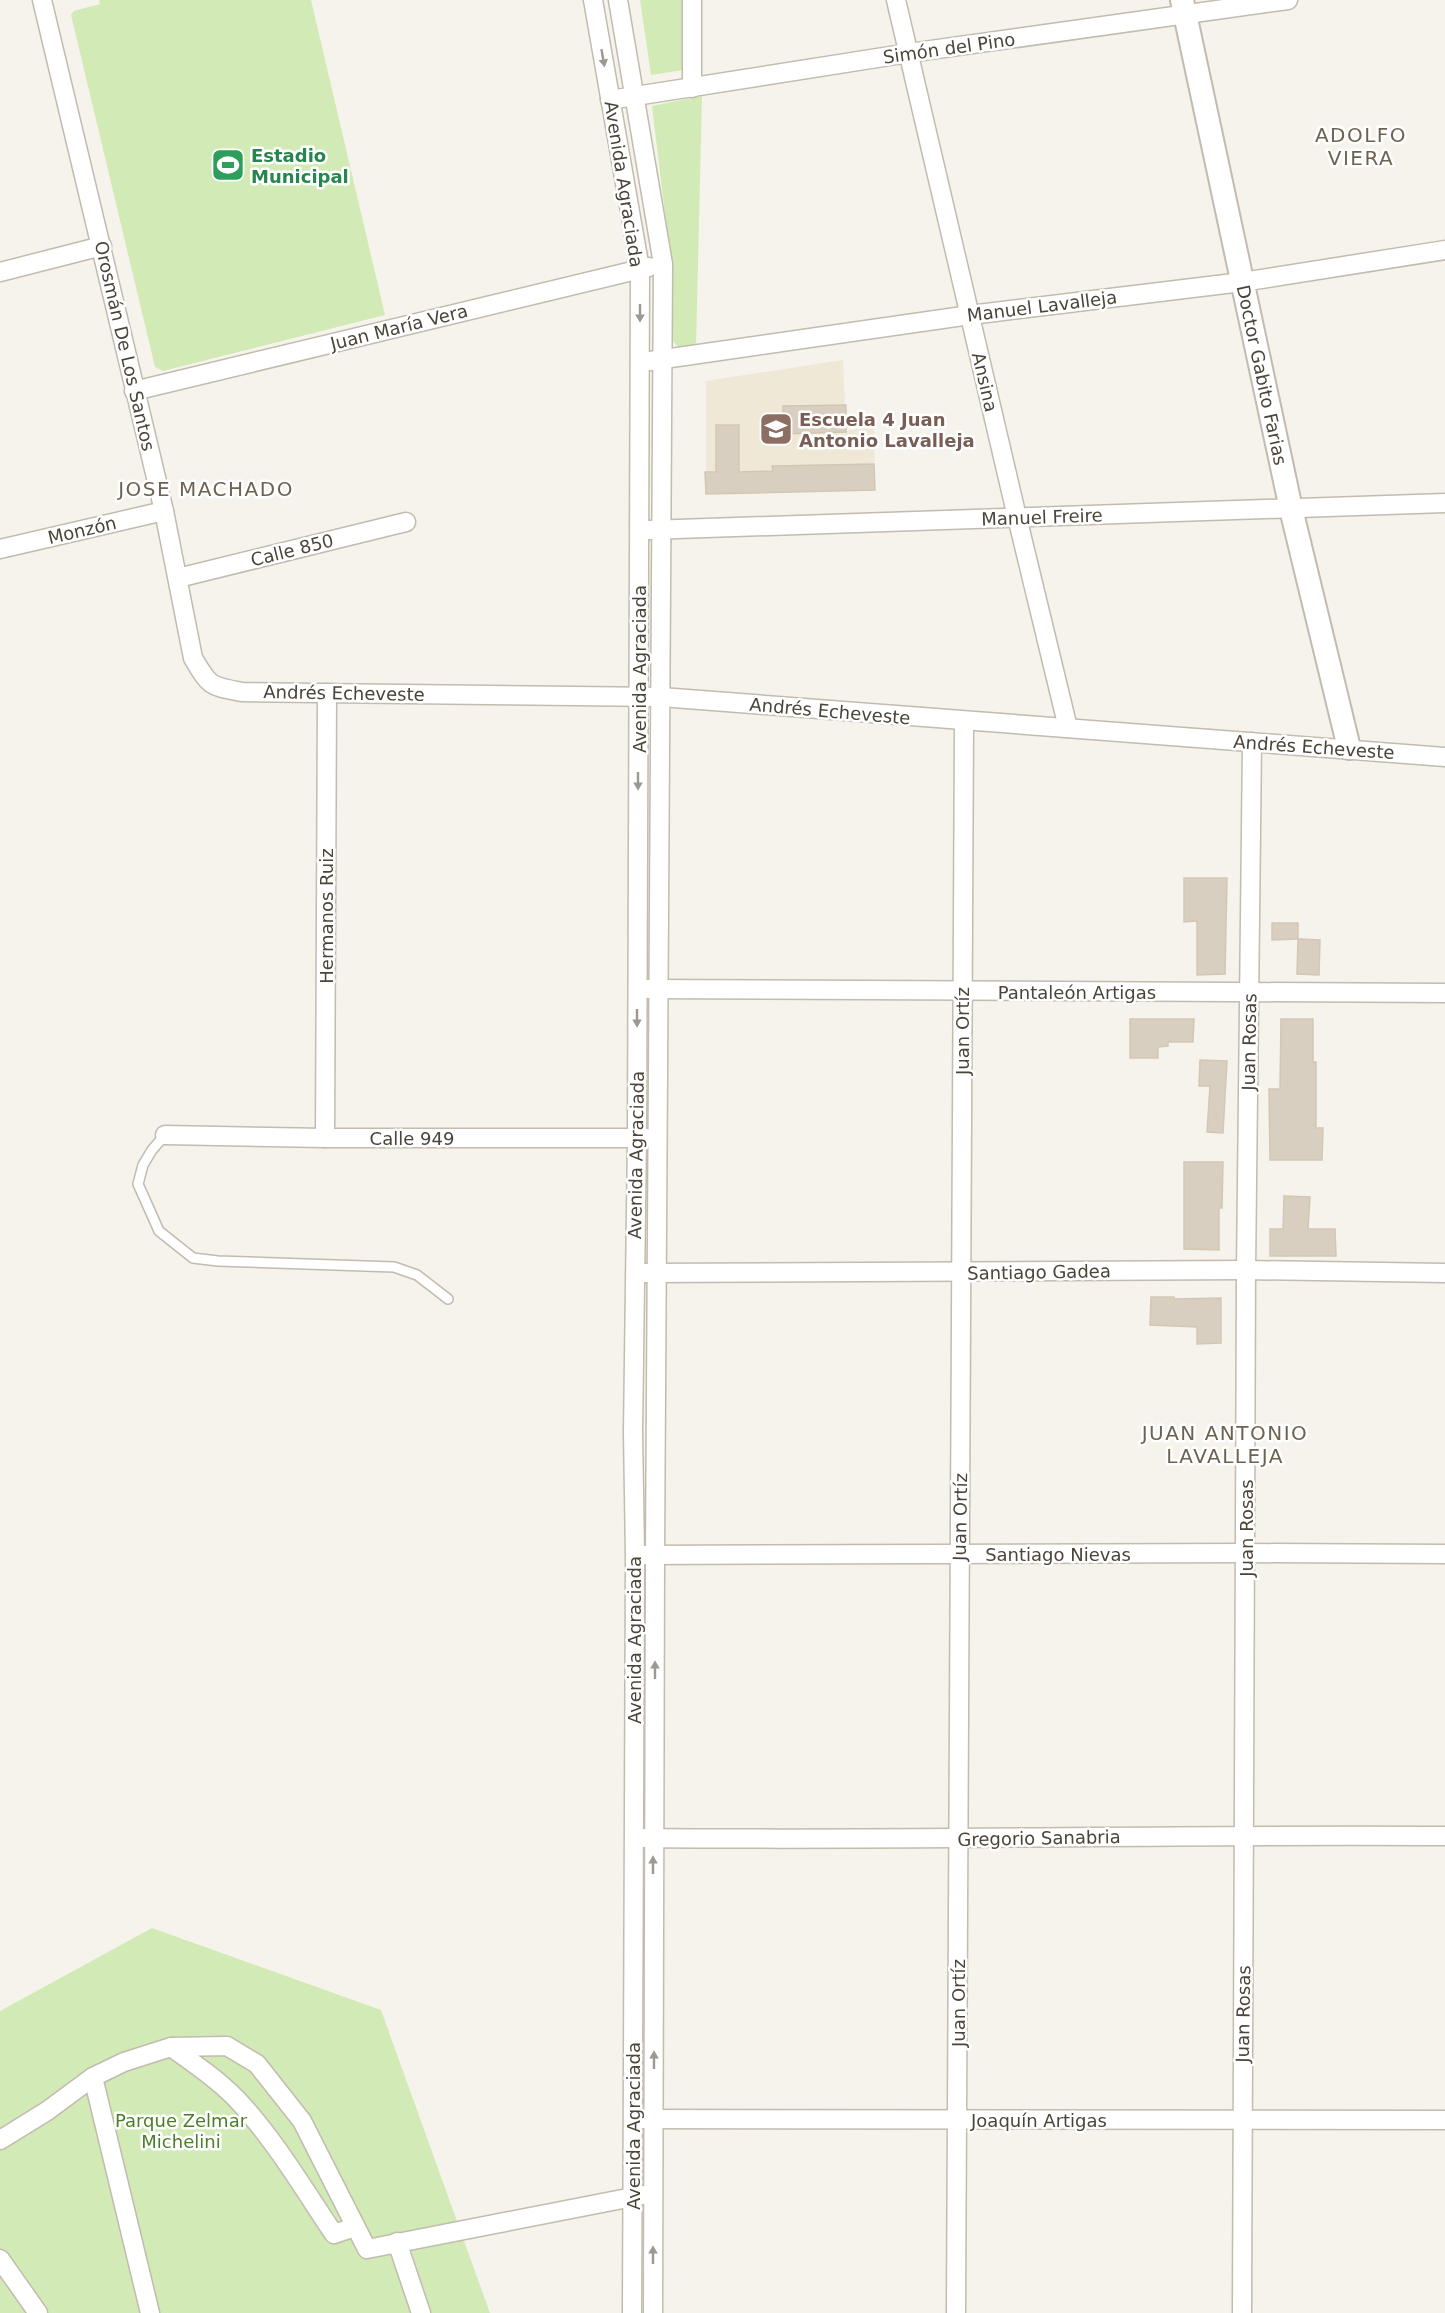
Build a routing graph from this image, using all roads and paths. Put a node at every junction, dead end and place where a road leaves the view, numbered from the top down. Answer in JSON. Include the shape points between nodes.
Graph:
{"nodes":[{"id":1,"x":42,"y":0,"type":"edge"},
{"id":2,"x":593,"y":0,"type":"edge"},
{"id":3,"x":618,"y":0,"type":"edge"},
{"id":4,"x":692,"y":0,"type":"edge"},
{"id":5,"x":896,"y":0,"type":"edge"},
{"id":6,"x":1288,"y":0,"type":"edge"},
{"id":7,"x":1184,"y":8,"type":"edge"},
{"id":8,"x":909,"y":53,"type":"junction"},
{"id":9,"x":692,"y":88,"type":"junction"},
{"id":10,"x":636,"y":96,"type":"junction"},
{"id":11,"x":610,"y":100,"type":"junction"},
{"id":12,"x":102,"y":246,"type":"junction"},
{"id":13,"x":1445,"y":250,"type":"edge"},
{"id":14,"x":663,"y":264,"type":"junction"},
{"id":15,"x":640,"y":269,"type":"junction"},
{"id":16,"x":0,"y":272,"type":"edge"},
{"id":17,"x":1242,"y":282,"type":"junction"},
{"id":18,"x":970,"y":315,"type":"junction"},
{"id":19,"x":639,"y":361,"type":"junction"},
{"id":20,"x":662,"y":361,"type":"junction"},
{"id":21,"x":134,"y":391,"type":"junction"},
{"id":22,"x":1445,"y":503,"type":"edge"},
{"id":23,"x":1291,"y":509,"type":"junction"},
{"id":24,"x":164,"y":511,"type":"junction"},
{"id":25,"x":1017,"y":517,"type":"junction"},
{"id":26,"x":406,"y":522,"type":"dead end"},
{"id":27,"x":639,"y":530,"type":"junction"},
{"id":28,"x":660,"y":530,"type":"junction"},
{"id":29,"x":0,"y":549,"type":"edge"},
{"id":30,"x":178,"y":579,"type":"junction"},
{"id":31,"x":214,"y":687,"type":"joint"},
{"id":32,"x":327,"y":693,"type":"junction"},
{"id":33,"x":639,"y":696,"type":"junction"},
{"id":34,"x":661,"y":697,"type":"junction"},
{"id":35,"x":964,"y":722,"type":"junction"},
{"id":36,"x":1068,"y":728,"type":"junction"},
{"id":37,"x":1252,"y":742,"type":"junction"},
{"id":38,"x":1349,"y":748,"type":"junction"},
{"id":39,"x":1445,"y":757,"type":"edge"},
{"id":40,"x":637,"y":989,"type":"junction"},
{"id":41,"x":658,"y":990,"type":"junction"},
{"id":42,"x":962,"y":992,"type":"junction"},
{"id":43,"x":1250,"y":993,"type":"junction"},
{"id":44,"x":1445,"y":993,"type":"edge"},
{"id":45,"x":165,"y":1135,"type":"joint"},
{"id":46,"x":658,"y":1137,"type":"junction"},
{"id":47,"x":325,"y":1138,"type":"junction"},
{"id":48,"x":637,"y":1138,"type":"junction"},
{"id":49,"x":1246,"y":1270,"type":"junction"},
{"id":50,"x":634,"y":1273,"type":"junction"},
{"id":51,"x":656,"y":1273,"type":"junction"},
{"id":52,"x":963,"y":1273,"type":"junction"},
{"id":53,"x":1445,"y":1274,"type":"edge"},
{"id":54,"x":448,"y":1299,"type":"dead end"},
{"id":55,"x":1246,"y":1553,"type":"junction"},
{"id":56,"x":960,"y":1554,"type":"junction"},
{"id":57,"x":1445,"y":1554,"type":"edge"},
{"id":58,"x":654,"y":1555,"type":"junction"},
{"id":59,"x":635,"y":1556,"type":"junction"},
{"id":60,"x":1245,"y":1835,"type":"junction"},
{"id":61,"x":1445,"y":1836,"type":"edge"},
{"id":62,"x":633,"y":1838,"type":"junction"},
{"id":63,"x":653,"y":1838,"type":"junction"},
{"id":64,"x":958,"y":1840,"type":"junction"},
{"id":65,"x":171,"y":2047,"type":"junction"},
{"id":66,"x":93,"y":2077,"type":"junction"},
{"id":67,"x":634,"y":2118,"type":"junction"},
{"id":68,"x":654,"y":2119,"type":"junction"},
{"id":69,"x":1242,"y":2119,"type":"junction"},
{"id":70,"x":958,"y":2120,"type":"junction"},
{"id":71,"x":1445,"y":2120,"type":"edge"},
{"id":72,"x":0,"y":2140,"type":"edge"},
{"id":73,"x":654,"y":2193,"type":"junction"},
{"id":74,"x":633,"y":2197,"type":"junction"},
{"id":75,"x":355,"y":2227,"type":"junction"},
{"id":76,"x":397,"y":2242,"type":"junction"},
{"id":77,"x":0,"y":2259,"type":"edge"},
{"id":78,"x":38,"y":2313,"type":"edge"},
{"id":79,"x":150,"y":2313,"type":"edge"},
{"id":80,"x":422,"y":2313,"type":"edge"},
{"id":81,"x":632,"y":2313,"type":"edge"},
{"id":82,"x":653,"y":2313,"type":"edge"},
{"id":83,"x":956,"y":2313,"type":"edge"},
{"id":84,"x":1242,"y":2313,"type":"edge"}],
"edges":[{"from":1,"to":12,"type":"street","name":"Orosmán De Los Santos"},
{"from":2,"to":11,"type":"street","name":"Avenida Agraciada","one_way":true},
{"from":3,"to":10,"type":"street","name":"Avenida Agraciada"},
{"from":4,"to":9,"type":"street"},
{"from":5,"to":8,"type":"street","name":"Ansina"},
{"from":6,"to":7,"type":"street","name":"Simón del Pino"},
{"from":7,"to":8,"type":"street","name":"Simón del Pino"},
{"from":7,"to":17,"type":"street","name":"Doctor Gabito Farias"},
{"from":8,"to":9,"type":"street","name":"Simón del Pino"},
{"from":8,"to":18,"type":"street","name":"Ansina"},
{"from":9,"to":10,"type":"street","name":"Simón del Pino"},
{"from":10,"to":11,"type":"street","name":"Simón del Pino"},
{"from":10,"to":14,"type":"street","name":"Avenida Agraciada"},
{"from":11,"to":15,"type":"street","name":"Avenida Agraciada"},
{"from":12,"to":16,"type":"street"},
{"from":12,"to":21,"type":"street","name":"Orosmán De Los Santos"},
{"from":13,"to":17,"type":"street","name":"Manuel Lavalleja"},
{"from":14,"to":15,"type":"street","name":"Juan María Vera"},
{"from":14,"to":20,"type":"street","name":"Avenida Agraciada"},
{"from":15,"to":19,"type":"street","name":"Avenida Agraciada","one_way":true},
{"from":15,"to":21,"type":"street","name":"Juan María Vera"},
{"from":17,"to":18,"type":"street","name":"Manuel Lavalleja"},
{"from":17,"to":23,"type":"street","name":"Doctor Gabito Farias"},
{"from":18,"to":20,"type":"street","name":"Manuel Lavalleja"},
{"from":18,"to":25,"type":"street","name":"Ansina"},
{"from":19,"to":20,"type":"street","name":"Manuel Lavalleja"},
{"from":19,"to":27,"type":"street","name":"Avenida Agraciada"},
{"from":20,"to":28,"type":"street","name":"Avenida Agraciada"},
{"from":21,"to":24,"type":"street","name":"Orosmán De Los Santos"},
{"from":22,"to":23,"type":"street","name":"Manuel Freire"},
{"from":23,"to":25,"type":"street","name":"Manuel Freire"},
{"from":23,"to":38,"type":"street","name":"Doctor Gabito Farias"},
{"from":24,"to":29,"type":"street","name":"Monzón"},
{"from":24,"to":30,"type":"street","name":"Orosmán De Los Santos"},
{"from":25,"to":28,"type":"street","name":"Manuel Freire"},
{"from":25,"to":36,"type":"street","name":"Ansina"},
{"from":26,"to":30,"type":"street","name":"Calle 850"},
{"from":27,"to":28,"type":"street","name":"Manuel Freire"},
{"from":27,"to":33,"type":"street","name":"Avenida Agraciada"},
{"from":28,"to":34,"type":"street","name":"Avenida Agraciada"},
{"from":30,"to":31,"type":"street","name":"Orosmán De Los Santos","via":[[194,658]]},
{"from":31,"to":32,"type":"street","name":"Andrés Echeveste","via":[[242,692]]},
{"from":32,"to":33,"type":"street","name":"Andrés Echeveste"},
{"from":32,"to":47,"type":"street","name":"Hermanos Ruiz"},
{"from":33,"to":34,"type":"street","name":"Andrés Echeveste"},
{"from":33,"to":40,"type":"street","name":"Avenida Agraciada","one_way":true},
{"from":34,"to":35,"type":"street","name":"Andrés Echeveste"},
{"from":34,"to":41,"type":"street","name":"Avenida Agraciada"},
{"from":35,"to":36,"type":"street","name":"Andrés Echeveste"},
{"from":35,"to":42,"type":"street","name":"Juan Ortíz"},
{"from":36,"to":37,"type":"street","name":"Andrés Echeveste"},
{"from":37,"to":38,"type":"street","name":"Andrés Echeveste"},
{"from":37,"to":43,"type":"street","name":"Juan Rosas"},
{"from":38,"to":39,"type":"street","name":"Andrés Echeveste"},
{"from":40,"to":41,"type":"street","name":"Pantaleón Artigas"},
{"from":40,"to":48,"type":"street","name":"Avenida Agraciada","one_way":true},
{"from":41,"to":42,"type":"street","name":"Pantaleón Artigas"},
{"from":41,"to":46,"type":"street","name":"Avenida Agraciada"},
{"from":42,"to":43,"type":"street","name":"Pantaleón Artigas"},
{"from":42,"to":52,"type":"street","name":"Juan Ortíz"},
{"from":43,"to":44,"type":"street","name":"Pantaleón Artigas"},
{"from":43,"to":49,"type":"street","name":"Juan Rosas"},
{"from":45,"to":47,"type":"street","name":"Calle 949"},
{"from":45,"to":54,"type":"lane","via":[[143,1165],[138,1184],[159,1231],[193,1258],[394,1267],[417,1275]]},
{"from":46,"to":48,"type":"street","name":"Calle 949"},
{"from":46,"to":51,"type":"street","name":"Avenida Agraciada"},
{"from":47,"to":48,"type":"street","name":"Calle 949"},
{"from":48,"to":50,"type":"street","name":"Avenida Agraciada"},
{"from":49,"to":52,"type":"street","name":"Santiago Gadea"},
{"from":49,"to":53,"type":"street","name":"Santiago Gadea"},
{"from":49,"to":55,"type":"street","name":"Juan Rosas"},
{"from":50,"to":51,"type":"street","name":"Santiago Gadea"},
{"from":50,"to":59,"type":"street","name":"Avenida Agraciada"},
{"from":51,"to":52,"type":"street","name":"Santiago Gadea"},
{"from":51,"to":58,"type":"street","name":"Avenida Agraciada"},
{"from":52,"to":56,"type":"street","name":"Juan Ortíz"},
{"from":55,"to":56,"type":"street","name":"Santiago Nievas"},
{"from":55,"to":57,"type":"street","name":"Santiago Nievas"},
{"from":55,"to":60,"type":"street","name":"Juan Rosas"},
{"from":56,"to":58,"type":"street","name":"Santiago Nievas"},
{"from":56,"to":64,"type":"street","name":"Juan Ortíz"},
{"from":58,"to":59,"type":"street","name":"Santiago Nievas"},
{"from":63,"to":58,"type":"street","name":"Avenida Agraciada","one_way":true},
{"from":59,"to":62,"type":"street","name":"Avenida Agraciada"},
{"from":60,"to":61,"type":"street","name":"Gregorio Sanabria"},
{"from":60,"to":64,"type":"street","name":"Gregorio Sanabria"},
{"from":60,"to":69,"type":"street","name":"Juan Rosas"},
{"from":62,"to":63,"type":"street","name":"Gregorio Sanabria"},
{"from":62,"to":67,"type":"street","name":"Avenida Agraciada"},
{"from":63,"to":64,"type":"street","name":"Gregorio Sanabria"},
{"from":68,"to":63,"type":"street","name":"Avenida Agraciada","one_way":true},
{"from":64,"to":70,"type":"street","name":"Juan Ortíz"},
{"from":65,"to":66,"type":"street"},
{"from":65,"to":75,"type":"street","via":[[243,2105],[334,2234]]},
{"from":65,"to":75,"type":"street","via":[[227,2046],[257,2064],[302,2121]]},
{"from":66,"to":72,"type":"street"},
{"from":66,"to":79,"type":"street"},
{"from":67,"to":68,"type":"street","name":"Joaquín Artigas"},
{"from":67,"to":74,"type":"street","name":"Avenida Agraciada"},
{"from":68,"to":70,"type":"street","name":"Joaquín Artigas"},
{"from":68,"to":73,"type":"street","name":"Avenida Agraciada"},
{"from":69,"to":70,"type":"street","name":"Joaquín Artigas"},
{"from":69,"to":71,"type":"street","name":"Joaquín Artigas"},
{"from":69,"to":84,"type":"street","name":"Juan Rosas"},
{"from":70,"to":83,"type":"street","name":"Juan Ortíz"},
{"from":73,"to":74,"type":"street"},
{"from":82,"to":73,"type":"street","name":"Avenida Agraciada","one_way":true},
{"from":74,"to":76,"type":"street"},
{"from":74,"to":81,"type":"street","name":"Avenida Agraciada"},
{"from":75,"to":76,"type":"street","via":[[366,2249]]},
{"from":76,"to":80,"type":"street"},
{"from":77,"to":78,"type":"street"}]}
